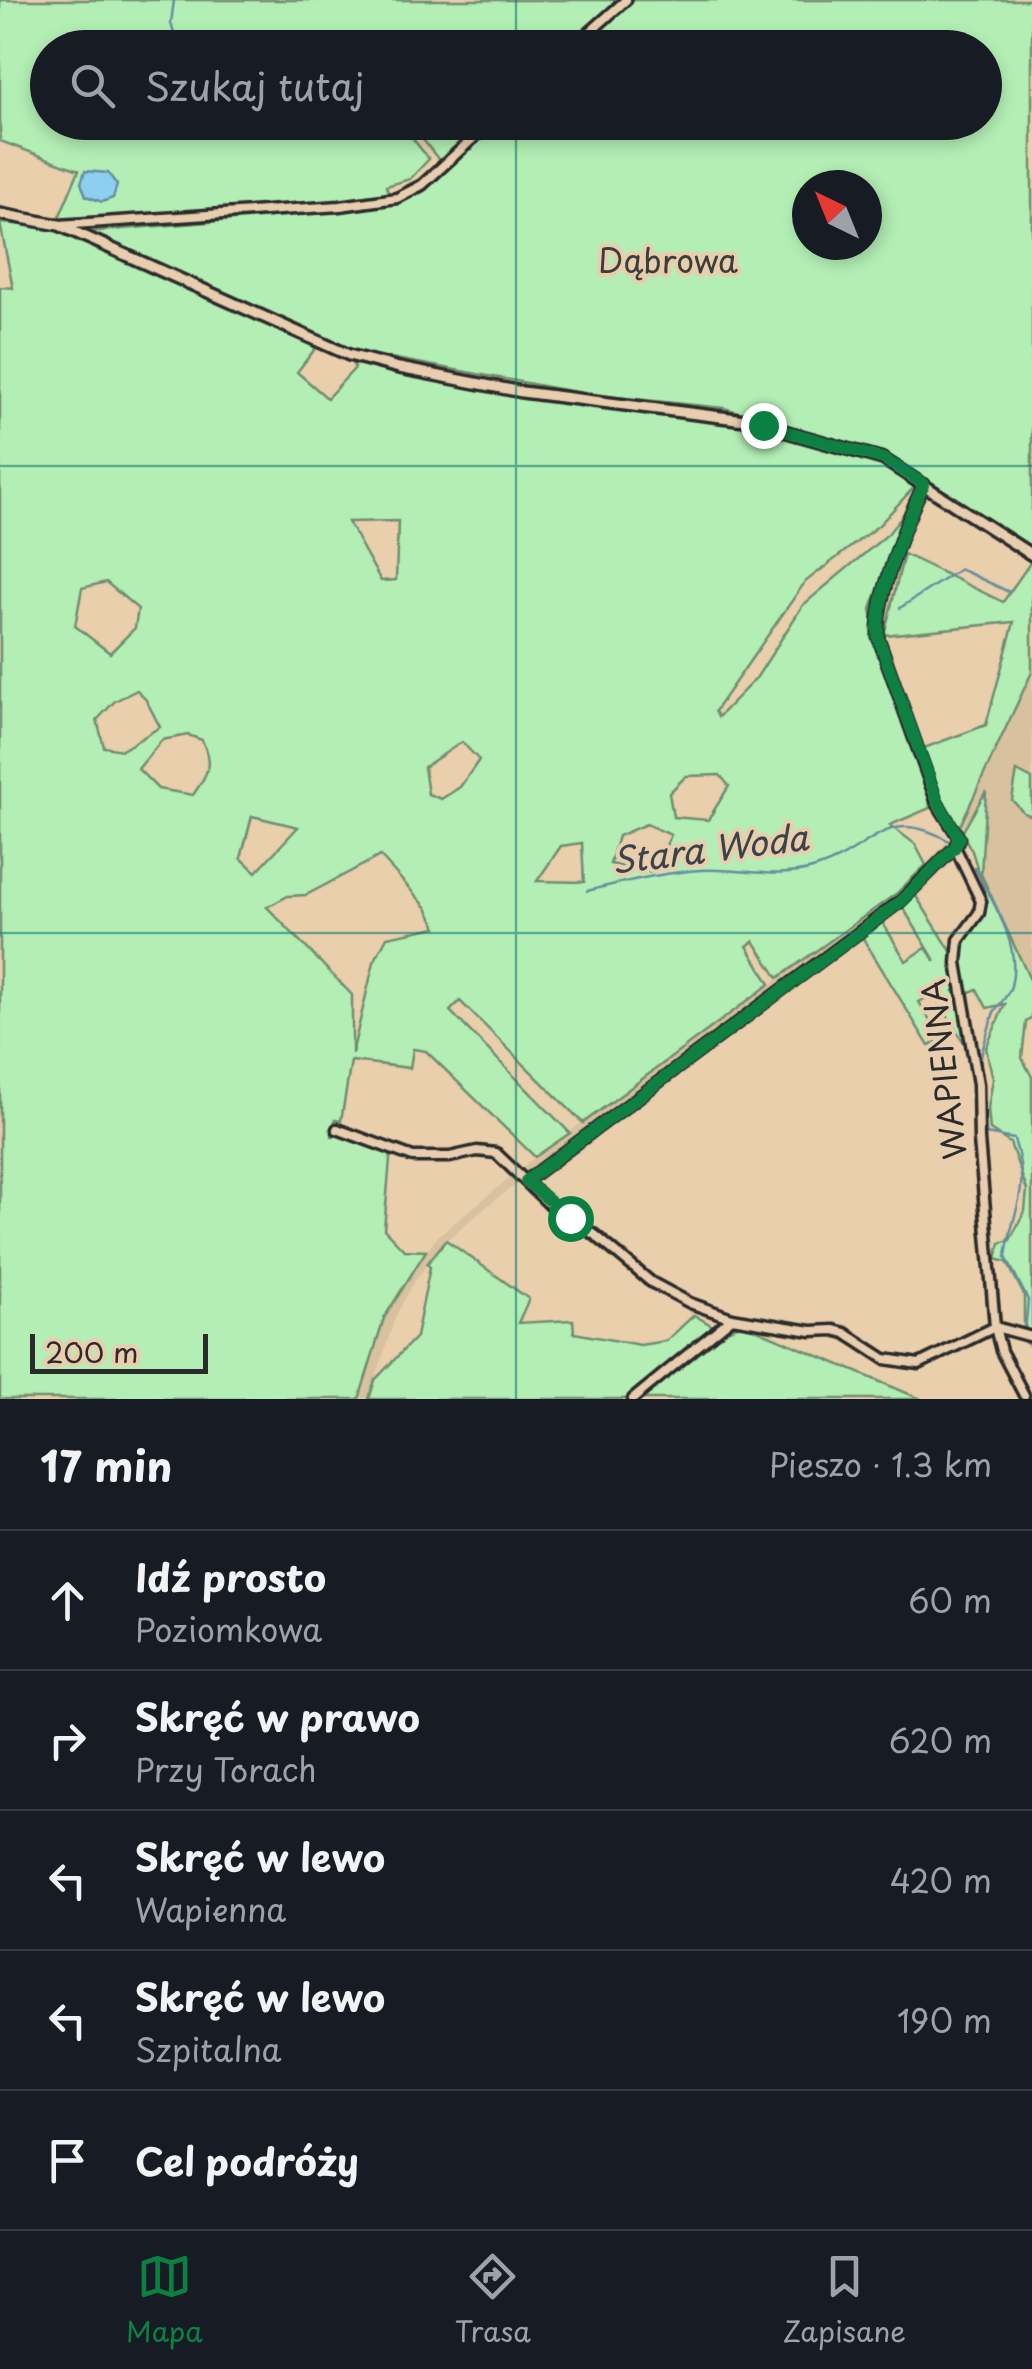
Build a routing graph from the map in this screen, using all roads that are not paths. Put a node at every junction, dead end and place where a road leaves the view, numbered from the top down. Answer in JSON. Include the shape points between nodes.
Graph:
{"nodes":[{"id":1,"x":626,"y":0,"type":"edge"},
{"id":2,"x":592,"y":30,"type":"edge"},
{"id":3,"x":471,"y":140,"type":"edge"},
{"id":4,"x":0,"y":214,"type":"edge"},
{"id":5,"x":59,"y":226,"type":"junction"},
{"id":6,"x":924,"y":484,"type":"junction"},
{"id":7,"x":1032,"y":555,"type":"edge"},
{"id":8,"x":955,"y":847,"type":"junction"},
{"id":9,"x":337,"y":1129,"type":"dead end"},
{"id":10,"x":526,"y":1181,"type":"junction"},
{"id":11,"x":732,"y":1318,"type":"junction"},
{"id":12,"x":996,"y":1327,"type":"junction"},
{"id":13,"x":1032,"y":1336,"type":"edge"},
{"id":14,"x":1024,"y":1396,"type":"dead end"},
{"id":15,"x":633,"y":1399,"type":"edge"}],
"edges":[{"from":1,"to":2,"type":"street"},
{"from":3,"to":5,"type":"street","via":[[397,198]]},
{"from":4,"to":5,"type":"main road"},
{"from":5,"to":6,"type":"main road","via":[[349,355],[522,392],[723,416],[884,459]]},
{"from":6,"to":7,"type":"main road"},
{"from":6,"to":8,"type":"street","name":"WAPIENNA","via":[[880,610],[878,637],[938,802],[959,838]]},
{"from":8,"to":10,"type":"street","via":[[902,901]]},
{"from":8,"to":12,"type":"street","name":"WAPIENNA","via":[[981,901],[959,940],[957,963],[978,1084]]},
{"from":9,"to":10,"type":"street","via":[[431,1158],[487,1151],[504,1157]]},
{"from":10,"to":11,"type":"street","via":[[651,1282]]},
{"from":11,"to":12,"type":"street","via":[[834,1330],[885,1359],[919,1364]]},
{"from":11,"to":15,"type":"street"},
{"from":12,"to":13,"type":"street"},
{"from":12,"to":14,"type":"street","name":"WAPIENNA"}]}
